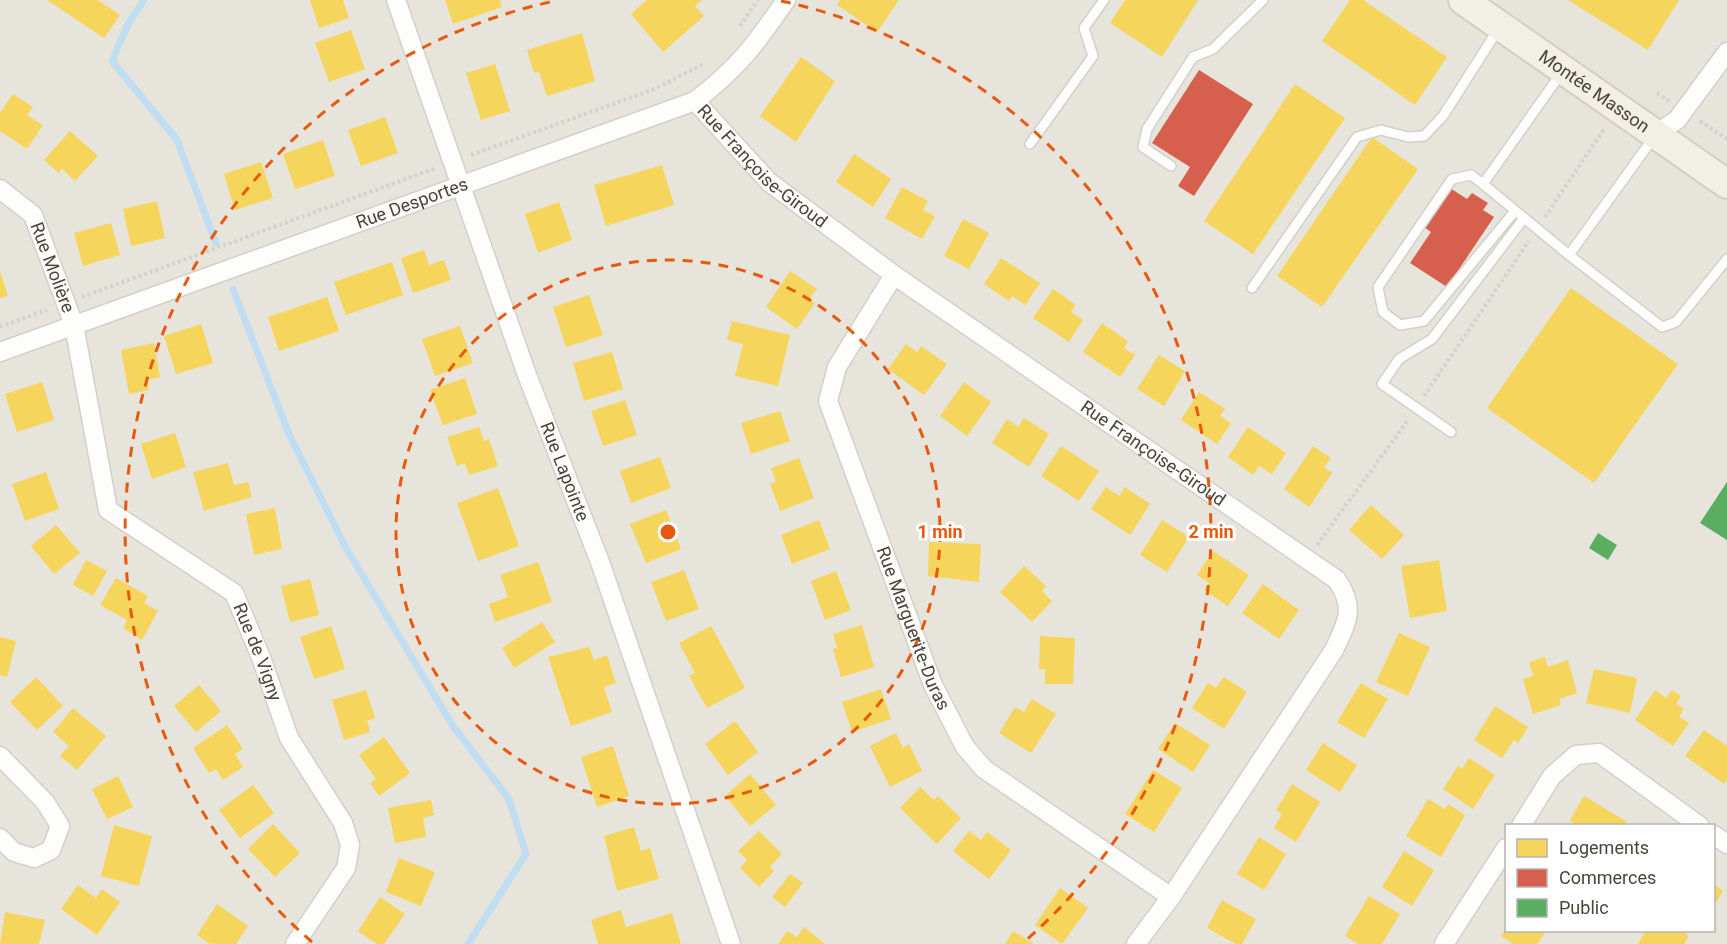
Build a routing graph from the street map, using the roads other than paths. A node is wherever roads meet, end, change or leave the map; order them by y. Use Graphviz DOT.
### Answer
graph roads {
  1 [pos="396,0"];
  2 [pos="786,0"];
  3 [pos="1104,0"];
  4 [pos="1263,0"];
  5 [pos="1463,0"];
  6 [pos="1500,26"];
  7 [pos="1727,52"];
  8 [pos="1563,70"];
  9 [pos="695,101"];
  10 [pos="1657,133"];
  11 [pos="1030,144"];
  12 [pos="1171,166"];
  13 [pos="458,184"];
  14 [pos="1483,184"];
  15 [pos="1727,184"];
  16 [pos="0,189"];
  17 [pos="1515,210"];
  18 [pos="1524,218"];
  19 [pos="1569,255"];
  20 [pos="1727,259"];
  21 [pos="894,275"];
  22 [pos="1252,288"];
  23 [pos="74,325"];
  24 [pos="0,352"];
  25 [pos="1451,432"];
  26 [pos="0,756"];
  27 [pos="1522,824"];
  28 [pos="1699,824"];
  29 [pos="0,838"];
  30 [pos="1505,850"];
  31 [pos="1171,897"];
  32 [pos="295,944"];
  33 [pos="731,944"];
  34 [pos="1136,944"];
  35 [pos="1444,944"];
  1 -- 13 [label="street, Rue Lapointe"];
  2 -- 9 [label="street, Rue Desportes"];
  3 -- 11 [label="lane"];
  4 -- 12 [label="lane"];
  5 -- 6 [label="main road, Montée Masson"];
  6 -- 8 [label="main road, Montée Masson"];
  6 -- 22 [label="lane"];
  7 -- 10 [label="street"];
  8 -- 10 [label="main road, Montée Masson"];
  8 -- 14 [label="lane"];
  9 -- 13 [label="street, Rue Desportes"];
  9 -- 21 [label="street, Rue Françoise-Giroud"];
  10 -- 15 [label="main road, Montée Masson"];
  10 -- 19 [label="lane"];
  13 -- 23 [label="street, Rue Desportes"];
  13 -- 33 [label="street, Rue Lapointe"];
  14 -- 17 [label="lane"];
  14 -- 17 [label="lane"];
  16 -- 23 [label="street, Rue Molière"];
  17 -- 18 [label="lane"];
  18 -- 19 [label="lane"];
  18 -- 25 [label="lane"];
  19 -- 20 [label="lane"];
  21 -- 31 [label="street, Rue Marguerite-Duras"];
  21 -- 31 [label="street, Rue Françoise-Giroud"];
  23 -- 24 [label="street, Rue Desportes"];
  23 -- 32 [label="street, Rue de Vigny"];
  26 -- 29 [label="street"];
  27 -- 28 [label="street"];
  30 -- 35 [label="street"];
  31 -- 34 [label="street, Rue Françoise-Giroud"];
}
